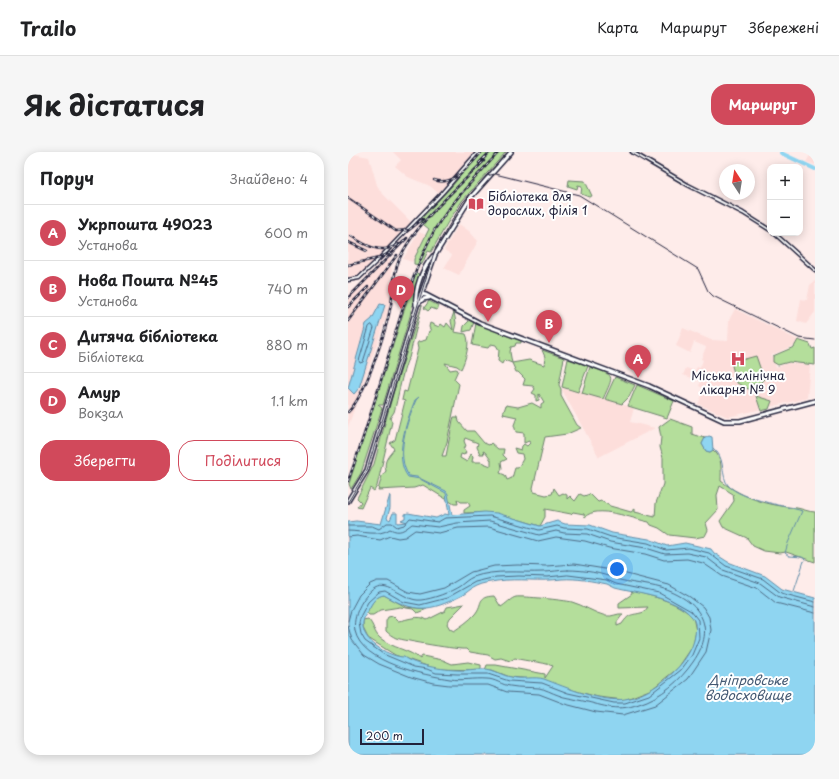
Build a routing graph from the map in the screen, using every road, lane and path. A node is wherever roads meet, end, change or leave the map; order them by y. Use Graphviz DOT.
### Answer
graph roads {
  1 [pos="478,152"];
  2 [pos="511,152"];
  3 [pos="632,152"];
  4 [pos="767,228"];
  5 [pos="777,236"];
  6 [pos="435,255"];
  7 [pos="815,270"];
  8 [pos="348,280"];
  9 [pos="419,287"];
  10 [pos="425,287"];
  11 [pos="421,294"];
  12 [pos="428,297"];
  13 [pos="416,300"];
  14 [pos="416,306"];
  15 [pos="815,400"];
  16 [pos="348,501"];
  1 -- 8 [label="street"];
  2 -- 6 [label="main road"];
  3 -- 4 [label="street"];
  5 -- 7 [label="street"];
  6 -- 9 [label="main road"];
  6 -- 10 [label="main road"];
  9 -- 11 [label="main road"];
  9 -- 13 [label="main road"];
  10 -- 11 [label="main road"];
  10 -- 12 [label="main road"];
  11 -- 12 [label="main road"];
  11 -- 13 [label="main road"];
  11 -- 14 [label="main road"];
  12 -- 14 [label="main road"];
  12 -- 15 [label="main road"];
  13 -- 14 [label="main road"];
  14 -- 16 [label="main road"];
}
